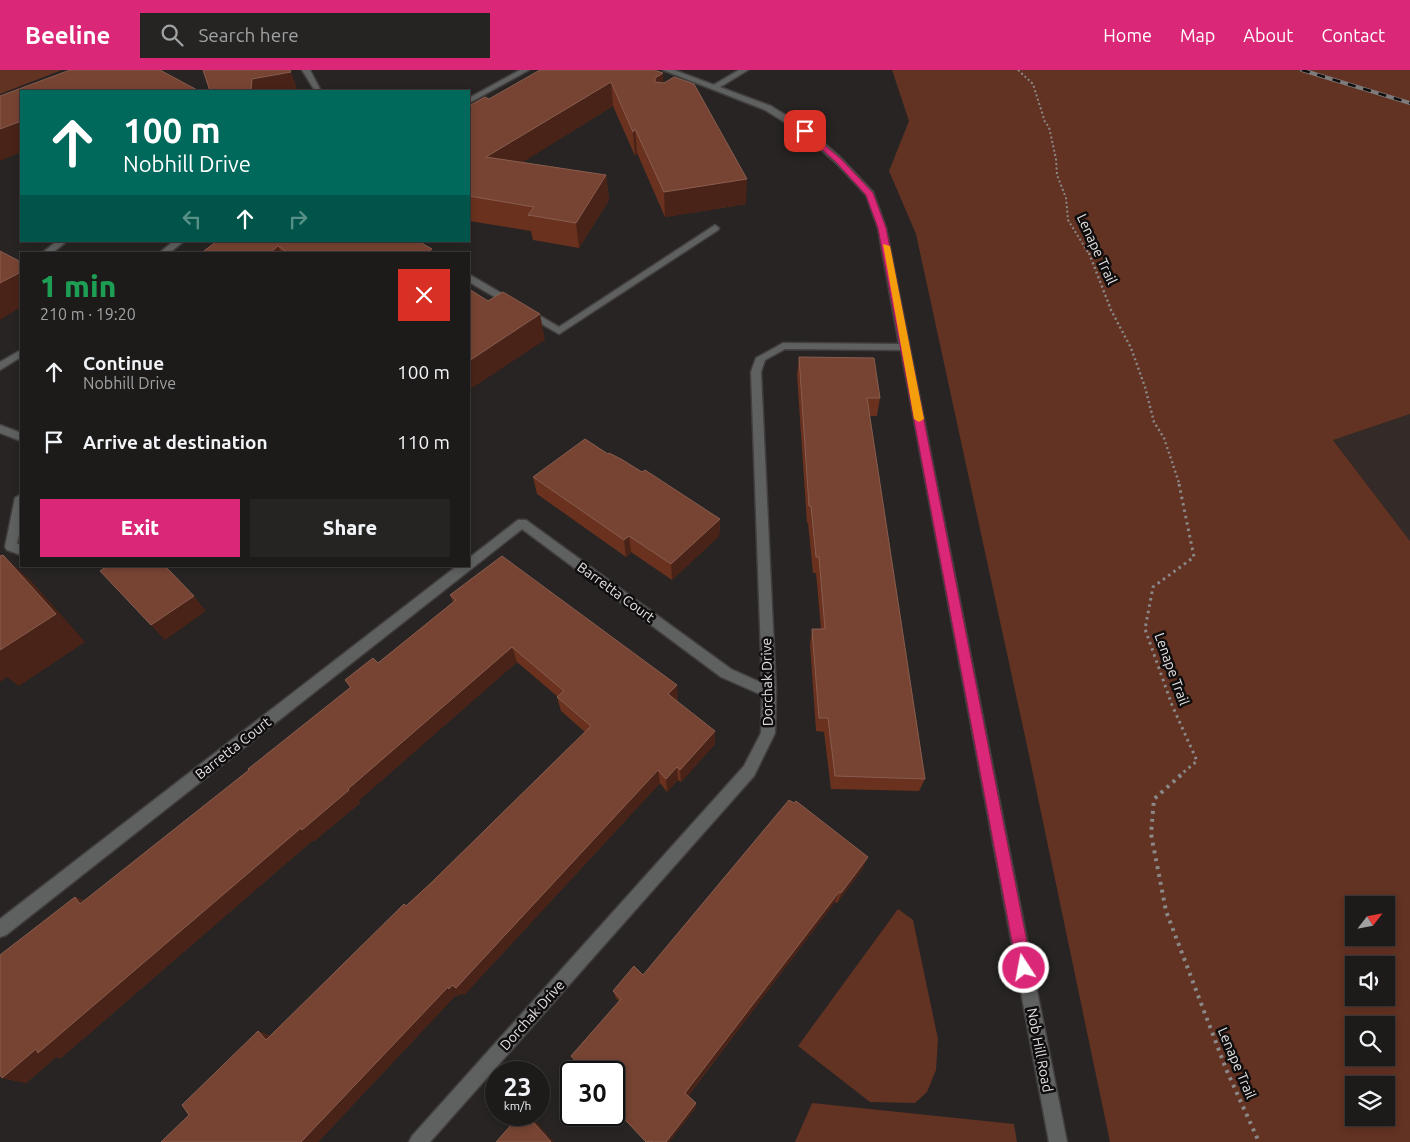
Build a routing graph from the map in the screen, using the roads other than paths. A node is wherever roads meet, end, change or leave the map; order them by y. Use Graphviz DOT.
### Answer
graph roads {
  1 [pos="306,70"];
  2 [pos="525,70"];
  3 [pos="667,70"];
  4 [pos="744,70"];
  5 [pos="517,74"];
  6 [pos="524,79"];
  7 [pos="714,87"];
  8 [pos="317,90"];
  9 [pos="473,101"];
  10 [pos="715,228"];
  11 [pos="62,242"];
  12 [pos="179,242"];
  13 [pos="48,252"];
  14 [pos="165,252"];
  15 [pos="470,279"];
  16 [pos="904,347"];
  17 [pos="20,354"];
  18 [pos="0,368"];
  19 [pos="0,429"];
  20 [pos="20,437"];
  21 [pos="20,503"];
  22 [pos="20,550"];
  23 [pos="470,563"];
  24 [pos="465,567"];
  25 [pos="769,692"];
  26 [pos="0,929"];
  27 [pos="418,1142"];
  28 [pos="1058,1142"];
  1 -- 8 [label="street"];
  2 -- 5 [label="street"];
  3 -- 7 [label="street, Nob Hill Road"];
  4 -- 7 [label="street"];
  5 -- 6 [label="street"];
  5 -- 9 [label="street"];
  7 -- 16 [label="street, Nob Hill Road"];
  10 -- 15 [label="street"];
  11 -- 13 [label="street"];
  12 -- 14 [label="street"];
  16 -- 25 [label="street, Dorchak Drive"];
  16 -- 28 [label="street, Nob Hill Road"];
  17 -- 18 [label="street"];
  19 -- 20 [label="street"];
  21 -- 22 [label="street"];
  23 -- 25 [label="street, Barretta Court"];
  24 -- 26 [label="street, Barretta Court"];
  25 -- 27 [label="street, Dorchak Drive"];
}
